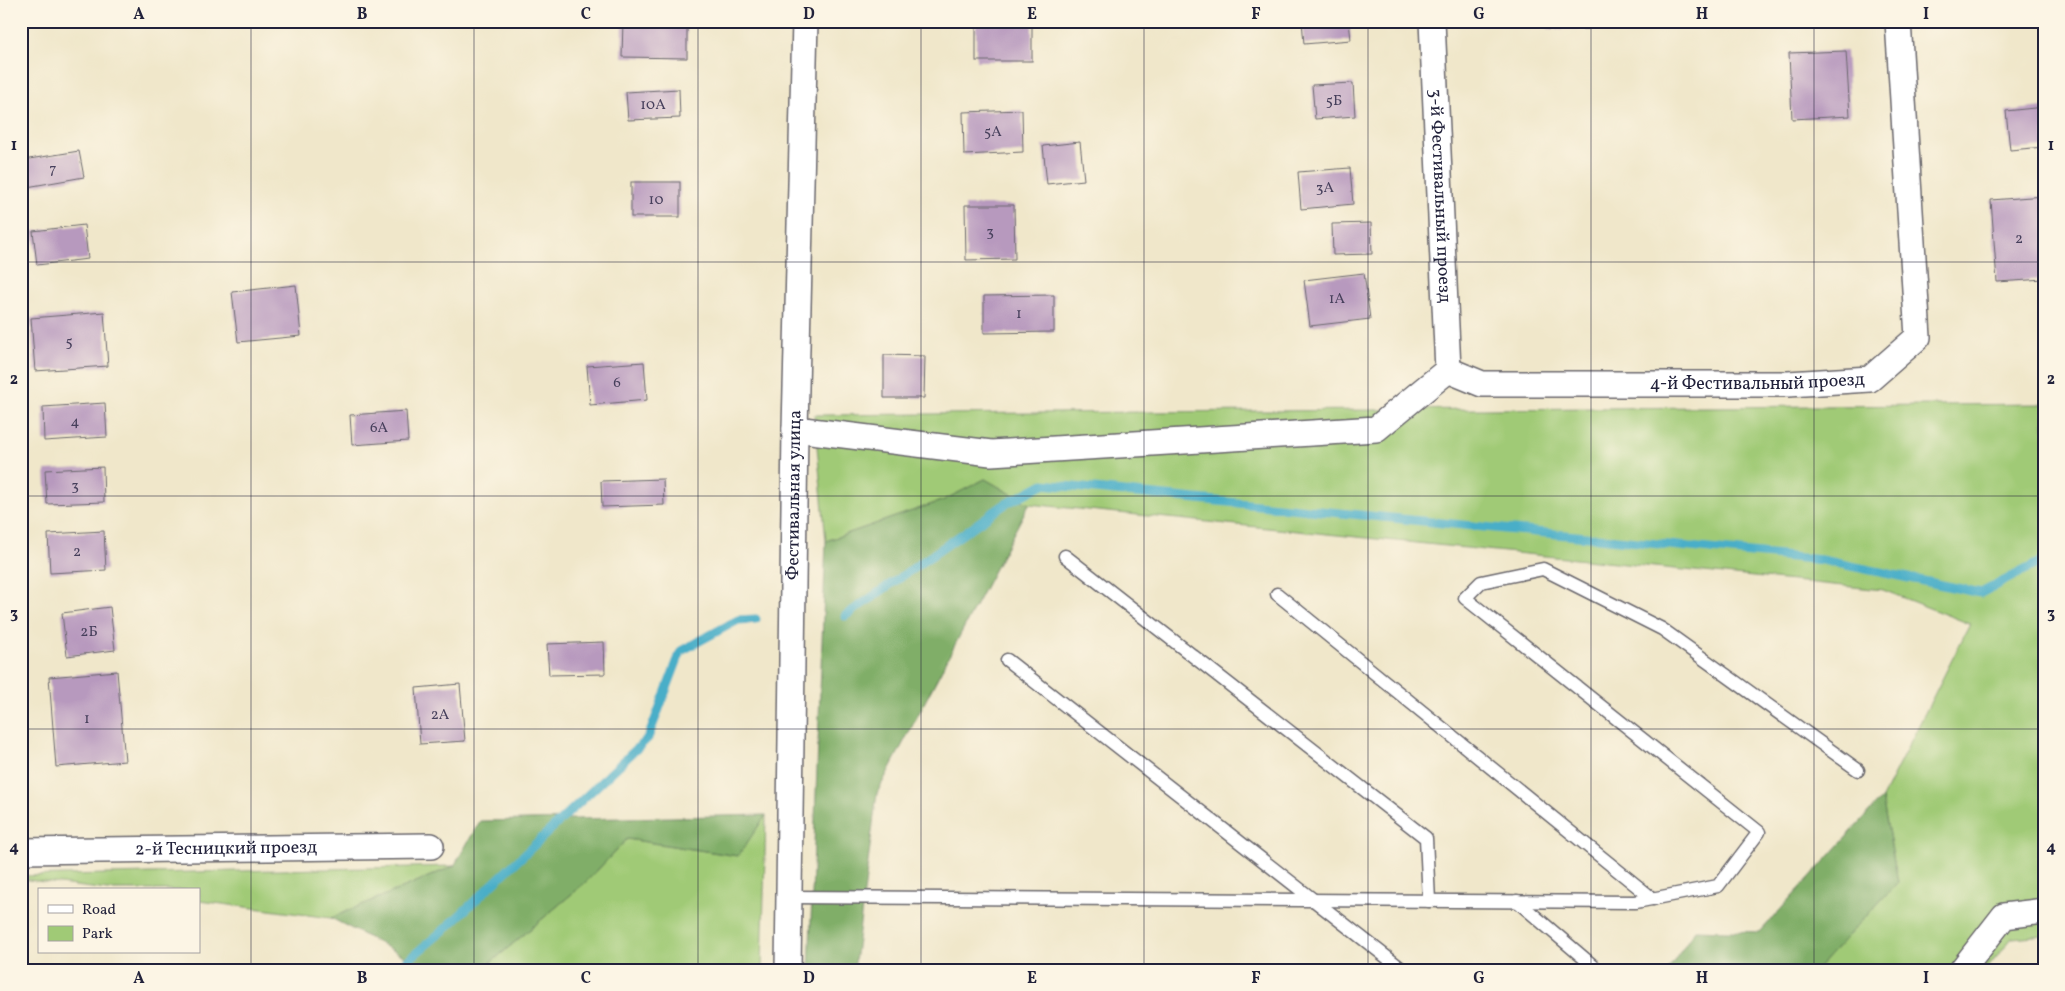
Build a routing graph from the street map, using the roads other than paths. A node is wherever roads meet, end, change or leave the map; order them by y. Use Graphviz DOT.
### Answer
graph roads {
  1 [pos="805,21"];
  2 [pos="1432,21"];
  3 [pos="1898,21"];
  4 [pos="1448,370"];
  5 [pos="795,429"];
  6 [pos="1065,556"];
  7 [pos="1277,594"];
  8 [pos="1007,660"];
  9 [pos="1858,770"];
  10 [pos="431,846"];
  11 [pos="21,851"];
  12 [pos="789,897"];
  13 [pos="1653,899"];
  14 [pos="1314,900"];
  15 [pos="1429,901"];
  16 [pos="1517,901"];
  17 [pos="2044,911"];
  18 [pos="788,970"];
  19 [pos="1403,970"];
  20 [pos="1598,970"];
  21 [pos="1962,970"];
  1 -- 5 [label="street, Фестивальная улица"];
  2 -- 4 [label="street, 3-й Фестивальный проезд"];
  3 -- 4 [label="street, 4-й Фестивальный проезд"];
  4 -- 5 [label="street"];
  5 -- 12 [label="street, Фестивальная улица"];
  6 -- 15 [label="lane"];
  7 -- 13 [label="lane"];
  8 -- 14 [label="lane"];
  9 -- 13 [label="lane"];
  10 -- 11 [label="street, 2-й Тесницкий проезд"];
  12 -- 14 [label="lane"];
  12 -- 18 [label="street, Фестивальная улица"];
  13 -- 16 [label="lane"];
  14 -- 15 [label="lane"];
  14 -- 19 [label="lane"];
  15 -- 16 [label="lane"];
  16 -- 20 [label="lane"];
  17 -- 21 [label="street"];
}
